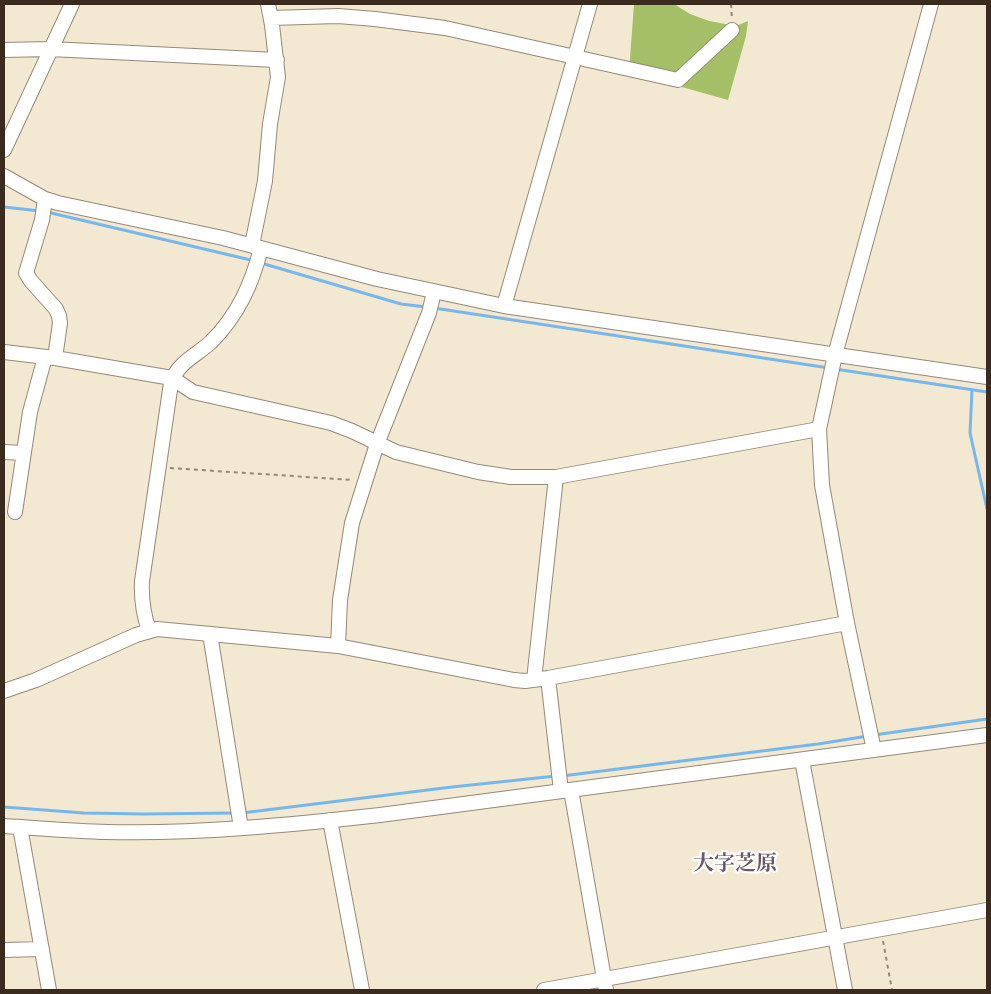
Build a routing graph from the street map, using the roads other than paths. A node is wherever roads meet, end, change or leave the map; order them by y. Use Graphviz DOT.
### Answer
graph roads {
  1 [pos="72,4"];
  2 [pos="268,4"];
  3 [pos="590,4"];
  4 [pos="931,4"];
  5 [pos="271,18"];
  6 [pos="732,30"];
  7 [pos="50,49"];
  8 [pos="4,50"];
  9 [pos="575,57"];
  10 [pos="277,60"];
  11 [pos="4,150"];
  12 [pos="4,176"];
  13 [pos="45,202"];
  14 [pos="258,250"];
  15 [pos="433,295"];
  16 [pos="504,306"];
  17 [pos="4,352"];
  18 [pos="50,357"];
  19 [pos="835,357"];
  20 [pos="987,377"];
  21 [pos="172,378"];
  22 [pos="819,429"];
  23 [pos="377,444"];
  24 [pos="4,452"];
  25 [pos="24,453"];
  26 [pos="556,477"];
  27 [pos="16,512"];
  28 [pos="847,623"];
  29 [pos="149,631"];
  30 [pos="210,634"];
  31 [pos="338,646"];
  32 [pos="541,679"];
  33 [pos="4,691"];
  34 [pos="987,735"];
  35 [pos="874,750"];
  36 [pos="802,760"];
  37 [pos="563,781"];
  38 [pos="240,816"];
  39 [pos="330,820"];
  40 [pos="4,826"];
  41 [pos="20,827"];
  42 [pos="987,910"];
  43 [pos="836,937"];
  44 [pos="42,949"];
  45 [pos="4,950"];
  46 [pos="605,985"];
  47 [pos="49,990"];
  48 [pos="362,990"];
  49 [pos="544,990"];
  50 [pos="845,990"];
  1 -- 7 [label="street"];
  2 -- 5 [label="street"];
  3 -- 9 [label="street"];
  4 -- 19 [label="street"];
  5 -- 9 [label="street"];
  5 -- 10 [label="street"];
  6 -- 9 [label="street"];
  7 -- 8 [label="street"];
  7 -- 10 [label="street"];
  7 -- 11 [label="street"];
  9 -- 16 [label="street"];
  10 -- 14 [label="street"];
  12 -- 13 [label="street"];
  13 -- 14 [label="street"];
  13 -- 18 [label="street"];
  14 -- 15 [label="street"];
  14 -- 21 [label="street"];
  15 -- 16 [label="street"];
  15 -- 23 [label="street"];
  16 -- 19 [label="street"];
  17 -- 18 [label="street"];
  18 -- 21 [label="street"];
  18 -- 25 [label="street"];
  19 -- 20 [label="street"];
  19 -- 22 [label="street"];
  21 -- 23 [label="street"];
  21 -- 29 [label="street"];
  22 -- 26 [label="street"];
  22 -- 28 [label="street"];
  23 -- 26 [label="street"];
  23 -- 31 [label="street"];
  24 -- 25 [label="street"];
  25 -- 27 [label="street"];
  26 -- 32 [label="street"];
  28 -- 32 [label="street"];
  28 -- 35 [label="street"];
  29 -- 30 [label="street"];
  29 -- 33 [label="street"];
  30 -- 31 [label="street"];
  30 -- 38 [label="street"];
  31 -- 32 [label="street"];
  32 -- 37 [label="street"];
  34 -- 35 [label="street"];
  35 -- 36 [label="street"];
  36 -- 37 [label="street"];
  36 -- 43 [label="street"];
  37 -- 39 [label="street"];
  37 -- 46 [label="street"];
  38 -- 39 [label="street"];
  38 -- 41 [label="street"];
  39 -- 48 [label="street"];
  40 -- 41 [label="street"];
  41 -- 44 [label="street"];
  42 -- 43 [label="street"];
  43 -- 46 [label="street"];
  43 -- 50 [label="street"];
  44 -- 45 [label="street"];
  44 -- 47 [label="street"];
  46 -- 49 [label="street"];
}
